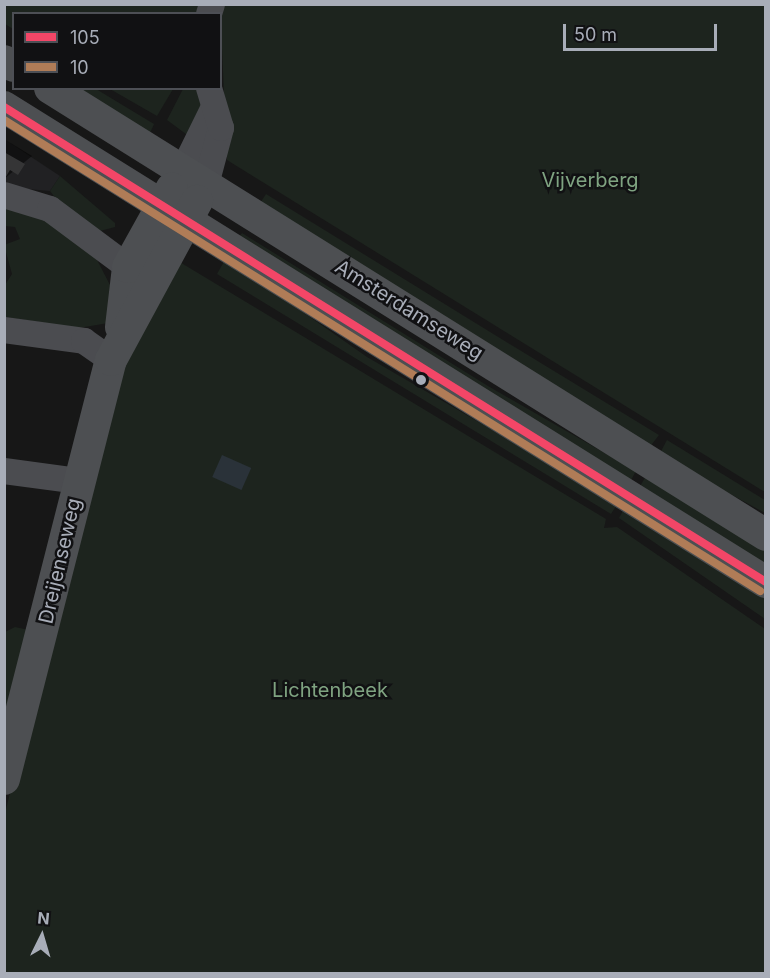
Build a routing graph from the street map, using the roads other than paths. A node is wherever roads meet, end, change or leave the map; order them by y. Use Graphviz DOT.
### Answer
graph roads {
  1 [pos="53,90"];
  2 [pos="212,94"];
  3 [pos="4,107"];
  4 [pos="196,175"];
  5 [pos="4,195"];
  6 [pos="175,212"];
  7 [pos="140,276"];
  8 [pos="4,330"];
  9 [pos="115,351"];
  10 [pos="4,471"];
  11 [pos="79,481"];
  12 [pos="765,535"];
  13 [pos="765,582"];
  14 [pos="4,779"];
  1 -- 4 [label="main road, Amsterdamseweg"];
  2 -- 4 [label="street"];
  3 -- 6 [label="main road"];
  4 -- 6 [label="main road, Dreijenseweg"];
  4 -- 12 [label="main road, Amsterdamseweg"];
  5 -- 7 [label="street"];
  6 -- 7 [label="main road, Dreijenseweg"];
  6 -- 13 [label="main road"];
  7 -- 9 [label="main road, Dreijenseweg"];
  8 -- 9 [label="street"];
  9 -- 11 [label="main road, Dreijenseweg"];
  10 -- 11 [label="street"];
  11 -- 14 [label="main road, Dreijenseweg"];
}
